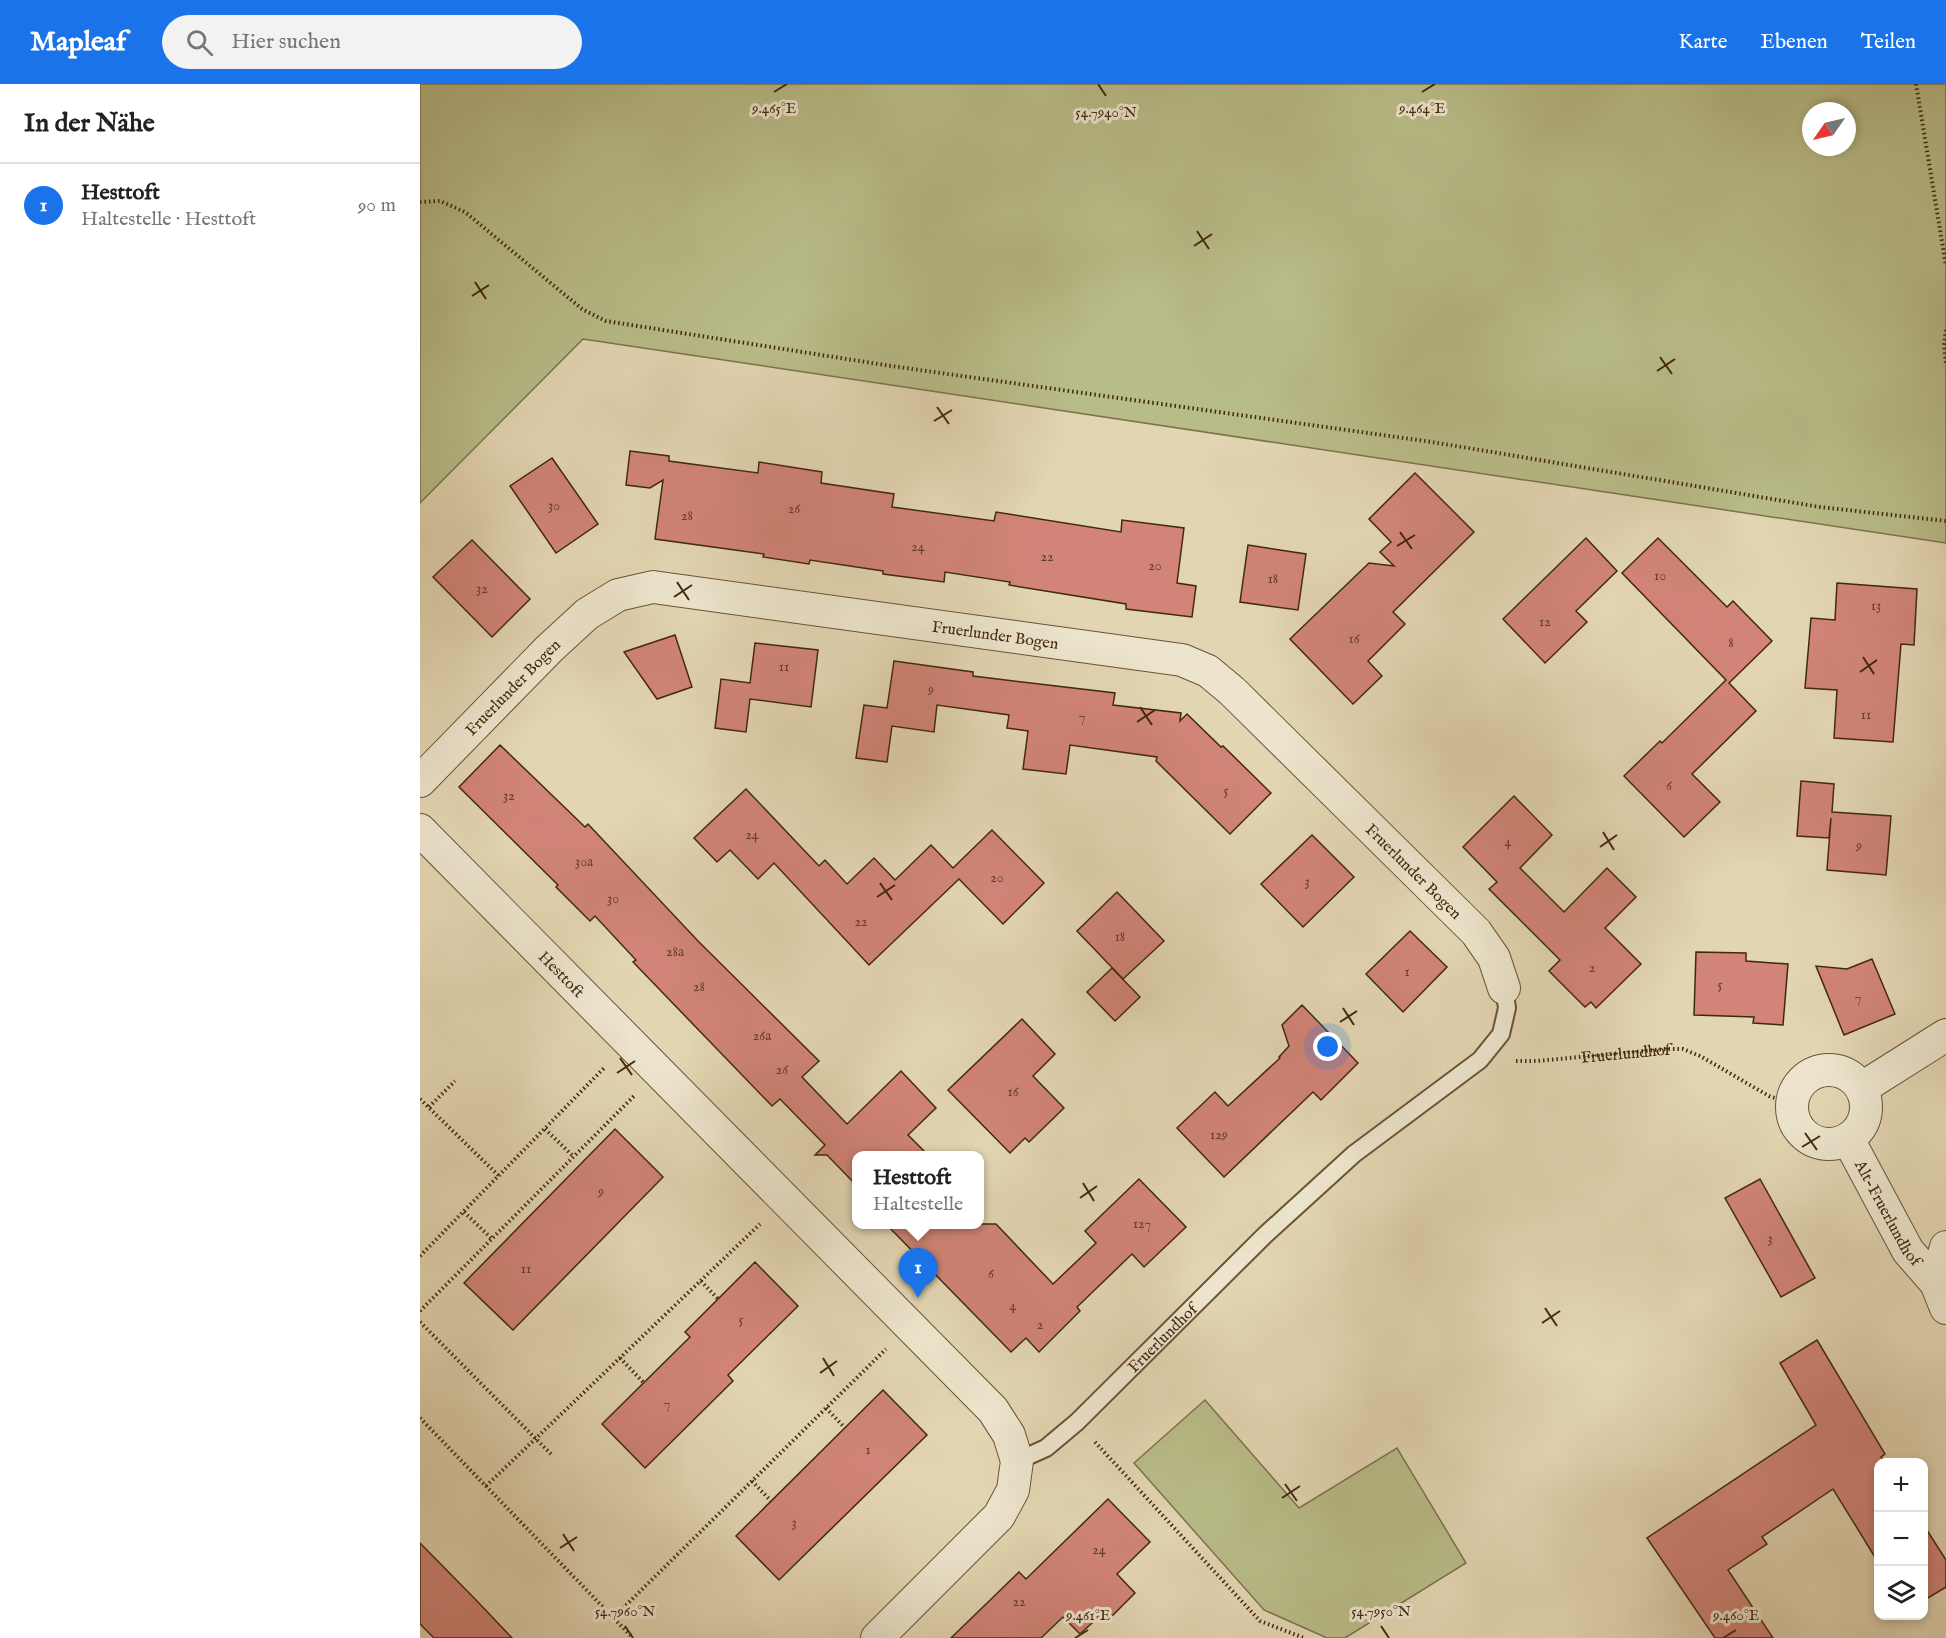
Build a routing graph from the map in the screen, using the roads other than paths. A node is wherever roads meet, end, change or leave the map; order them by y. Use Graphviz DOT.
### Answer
graph roads {
  1 [pos="420,781"];
  2 [pos="420,830"];
  3 [pos="1504,988"];
  4 [pos="1946,1035"];
  5 [pos="1862,1088"];
  6 [pos="1848,1139"];
  7 [pos="1946,1247"];
  8 [pos="1943,1289"];
  9 [pos="1017,1461"];
  10 [pos="877,1638"];
  1 -- 3 [label="street, Fruerlunder Bogen"];
  2 -- 9 [label="street, Hesttoft"];
  3 -- 9 [label="lane, Fruerlundhof"];
  4 -- 5 [label="street"];
  5 -- 6 [label="street"];
  5 -- 6 [label="street"];
  6 -- 8 [label="street, Alt-Fruerlundhof"];
  7 -- 8 [label="street, Alt-Fruerlundhof"];
  9 -- 10 [label="street"];
}
